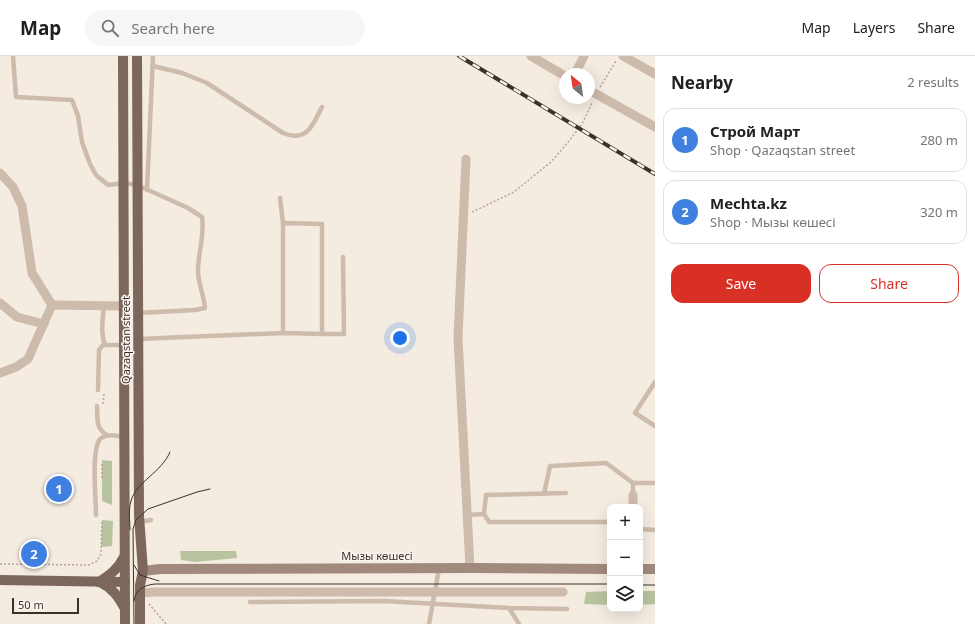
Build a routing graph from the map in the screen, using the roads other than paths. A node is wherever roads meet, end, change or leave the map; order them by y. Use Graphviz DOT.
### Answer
graph roads {
  1 [pos="14,56"];
  2 [pos="123,56"];
  3 [pos="137,56"];
  4 [pos="153,56"];
  5 [pos="531,56"];
  6 [pos="584,56"];
  7 [pos="623,56"];
  8 [pos="153,66"];
  9 [pos="578,68"];
  10 [pos="559,72"];
  11 [pos="655,74"];
  12 [pos="595,93"];
  13 [pos="322,106"];
  14 [pos="655,127"];
  15 [pos="466,159"];
  16 [pos="0,173"];
  17 [pos="124,183"];
  18 [pos="137,185"];
  19 [pos="147,190"];
  20 [pos="280,198"];
  21 [pos="283,223"];
  22 [pos="343,257"];
  23 [pos="0,303"];
  24 [pos="52,305"];
  25 [pos="104,305"];
  26 [pos="124,306"];
  27 [pos="138,313"];
  28 [pos="44,324"];
  29 [pos="283,333"];
  30 [pos="322,334"];
  31 [pos="138,339"];
  32 [pos="105,345"];
  33 [pos="124,345"];
  34 [pos="0,373"];
  35 [pos="655,382"];
  36 [pos="101,389"];
  37 [pos="98,406"];
  38 [pos="655,426"];
  39 [pos="107,435"];
  40 [pos="124,437"];
  41 [pos="139,437"];
  42 [pos="633,483"];
  43 [pos="655,483"];
  44 [pos="566,493"];
  45 [pos="544,494"];
  46 [pos="633,495"];
  47 [pos="633,504"];
  48 [pos="484,514"];
  49 [pos="96,515"];
  50 [pos="467,515"];
  51 [pos="151,520"];
  52 [pos="140,522"];
  53 [pos="607,522"];
  54 [pos="643,529"];
  55 [pos="655,530"];
  56 [pos="125,556"];
  57 [pos="439,568"];
  58 [pos="470,568"];
  59 [pos="607,569"];
  60 [pos="643,569"];
  61 [pos="655,570"];
  62 [pos="144,571"];
  63 [pos="0,580"];
  64 [pos="99,582"];
  65 [pos="125,582"];
  66 [pos="436,591"];
  67 [pos="563,592"];
  68 [pos="140,594"];
  69 [pos="250,602"];
  70 [pos="433,604"];
  71 [pos="509,608"];
  72 [pos="125,609"];
  73 [pos="568,609"];
  74 [pos="125,624"];
  75 [pos="140,624"];
  76 [pos="429,624"];
  77 [pos="519,624"];
  1 -- 17 [label="lane"];
  2 -- 17 [label="main road, Qazaqstan street"];
  3 -- 18 [label="main road, Qazaqstan street"];
  4 -- 8 [label="lane"];
  5 -- 10 [label="street"];
  6 -- 9 [label="street"];
  7 -- 11 [label="street"];
  8 -- 13 [label="lane"];
  8 -- 19 [label="lane"];
  12 -- 14 [label="street"];
  15 -- 50 [label="street"];
  16 -- 24 [label="street"];
  17 -- 18 [label="lane"];
  17 -- 26 [label="main road, Qazaqstan street"];
  18 -- 19 [label="lane"];
  18 -- 27 [label="main road, Qazaqstan street"];
  19 -- 27 [label="lane"];
  20 -- 21 [label="lane"];
  21 -- 29 [label="lane"];
  21 -- 30 [label="lane"];
  22 -- 30 [label="lane"];
  23 -- 28 [label="street"];
  24 -- 25 [label="street"];
  24 -- 28 [label="street"];
  25 -- 26 [label="street"];
  25 -- 32 [label="lane"];
  26 -- 27 [label="main road"];
  26 -- 33 [label="main road, Qazaqstan street"];
  27 -- 31 [label="main road, Qazaqstan street"];
  28 -- 34 [label="street"];
  29 -- 30 [label="lane"];
  29 -- 31 [label="lane"];
  31 -- 41 [label="main road, Qazaqstan street"];
  32 -- 33 [label="lane"];
  32 -- 36 [label="lane"];
  33 -- 40 [label="main road, Qazaqstan street"];
  35 -- 38 [label="lane"];
  37 -- 39 [label="lane"];
  39 -- 40 [label="lane"];
  39 -- 49 [label="lane"];
  40 -- 41 [label="main road"];
  40 -- 56 [label="main road, Qazaqstan street"];
  41 -- 52 [label="main road, Qazaqstan street"];
  42 -- 43 [label="lane"];
  42 -- 45 [label="lane"];
  42 -- 46 [label="lane"];
  44 -- 45 [label="lane"];
  45 -- 48 [label="lane"];
  46 -- 47 [label="street"];
  48 -- 50 [label="lane"];
  48 -- 53 [label="lane"];
  50 -- 58 [label="street"];
  51 -- 52 [label="lane"];
  52 -- 62 [label="main road, Qazaqstan street"];
  54 -- 55 [label="lane"];
  56 -- 64 [label="main road"];
  56 -- 65 [label="main road, Qazaqstan street"];
  57 -- 58 [label="main road, Мызы көшесі"];
  57 -- 62 [label="main road, Мызы көшесі"];
  57 -- 66 [label="lane"];
  58 -- 59 [label="main road, Мызы көшесі"];
  60 -- 61 [label="main road"];
  62 -- 65 [label="main road"];
  62 -- 68 [label="main road, Qazaqstan street"];
  63 -- 64 [label="main road"];
  64 -- 65 [label="main road"];
  64 -- 72 [label="main road"];
  65 -- 72 [label="main road, Qazaqstan street"];
  66 -- 67 [label="street"];
  66 -- 68 [label="street"];
  66 -- 70 [label="lane"];
  68 -- 75 [label="main road, Qazaqstan street"];
  69 -- 70 [label="lane"];
  70 -- 71 [label="lane"];
  70 -- 76 [label="lane"];
  71 -- 73 [label="lane"];
  71 -- 77 [label="lane"];
  72 -- 74 [label="main road, Qazaqstan street"];
}
